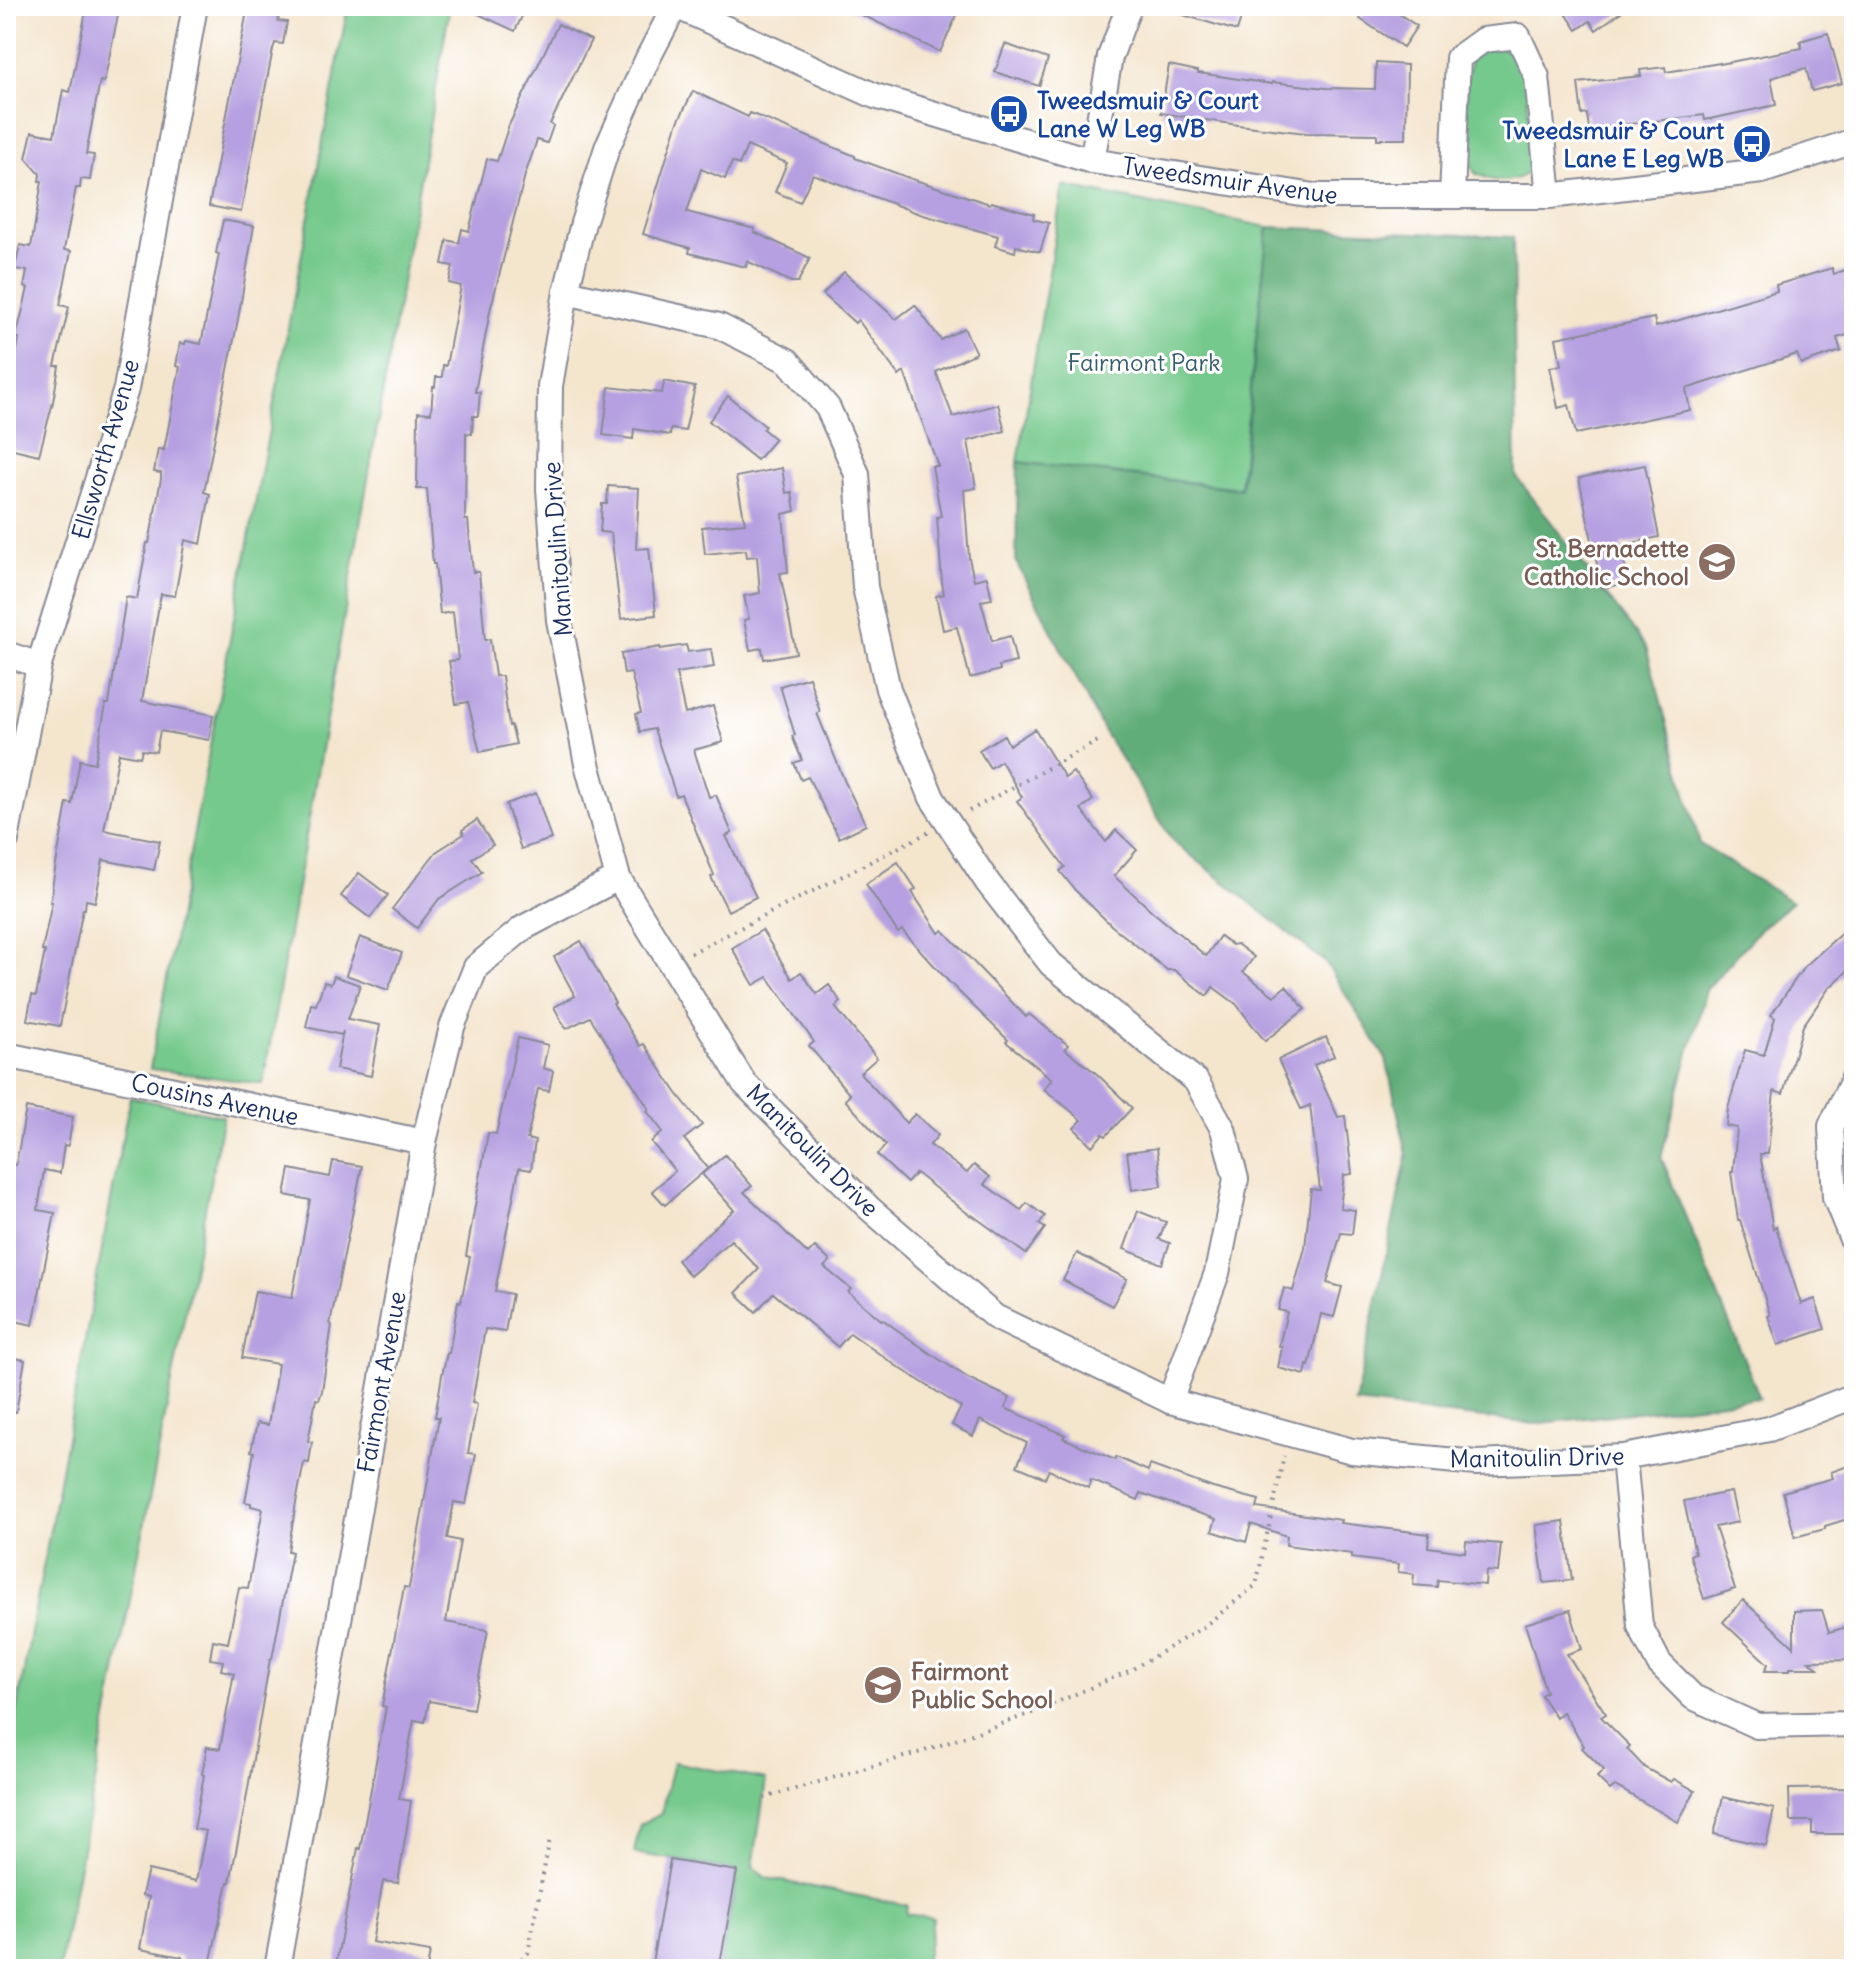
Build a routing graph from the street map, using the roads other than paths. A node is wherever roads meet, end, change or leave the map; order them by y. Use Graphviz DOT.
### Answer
graph roads {
  1 [pos="195,6"];
  2 [pos="676,6"];
  3 [pos="1129,6"];
  4 [pos="1854,141"];
  5 [pos="1092,161"];
  6 [pos="1452,196"];
  7 [pos="1549,196"];
  8 [pos="566,292"];
  9 [pos="6,654"];
  10 [pos="39,665"];
  11 [pos="6,840"];
  12 [pos="618,878"];
  13 [pos="6,1055"];
  14 [pos="1854,1078"];
  15 [pos="424,1142"];
  16 [pos="1854,1244"];
  17 [pos="1854,1396"];
  18 [pos="1170,1401"];
  19 [pos="1624,1457"];
  20 [pos="1854,1724"];
  21 [pos="277,1969"];
  1 -- 10 [label="street, Ellsworth Avenue"];
  2 -- 5 [label="street, Tweedsmuir Avenue"];
  2 -- 8 [label="street, Manitoulin Drive"];
  3 -- 5 [label="street"];
  4 -- 7 [label="street, Tweedsmuir Avenue"];
  5 -- 6 [label="street, Tweedsmuir Avenue"];
  6 -- 7 [label="street, Tweedsmuir Avenue"];
  6 -- 7 [label="street"];
  8 -- 12 [label="street, Manitoulin Drive"];
  8 -- 18 [label="street"];
  9 -- 10 [label="street"];
  10 -- 11 [label="street, Ellsworth Avenue"];
  12 -- 15 [label="street, Fairmont Avenue"];
  12 -- 18 [label="street, Manitoulin Drive"];
  13 -- 15 [label="street, Cousins Avenue"];
  14 -- 16 [label="street"];
  15 -- 21 [label="street, Fairmont Avenue"];
  17 -- 19 [label="street, Manitoulin Drive"];
  18 -- 19 [label="street, Manitoulin Drive"];
  19 -- 20 [label="street"];
}
